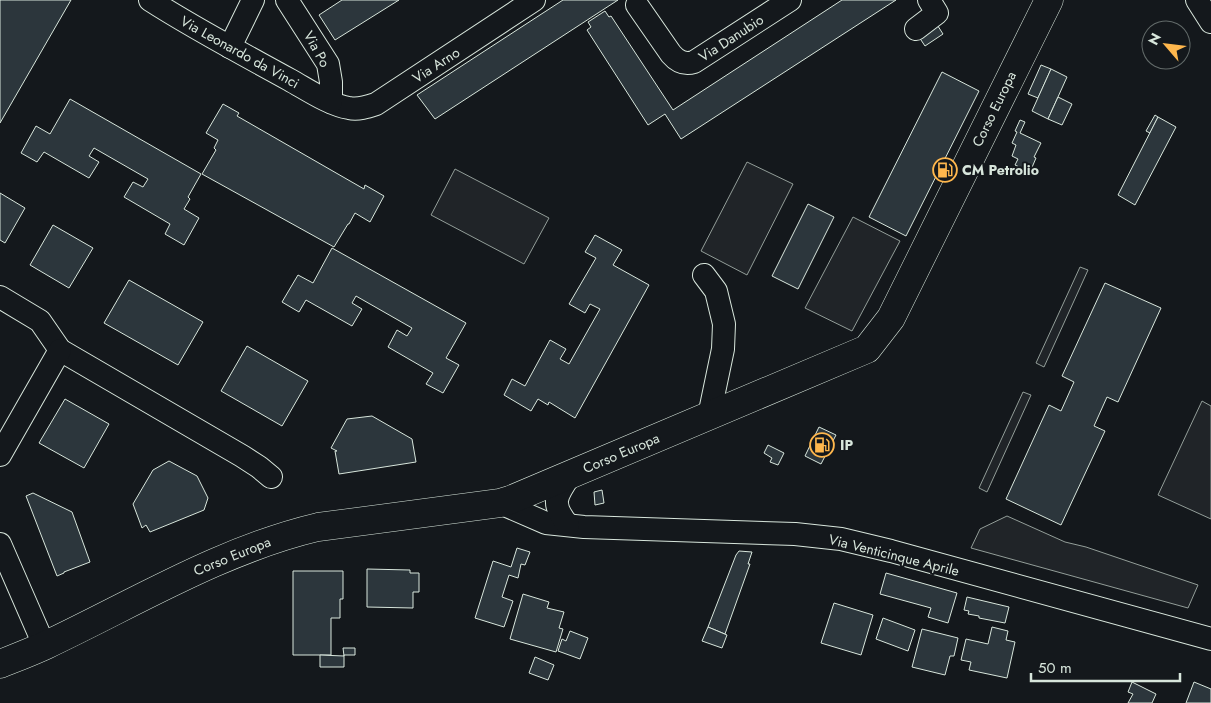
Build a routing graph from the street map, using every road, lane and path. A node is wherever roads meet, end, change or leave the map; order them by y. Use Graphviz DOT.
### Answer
graph roads {
  1 [pos="150,0"];
  2 [pos="253,0"];
  3 [pos="287,0"];
  4 [pos="534,0"];
  5 [pos="790,0"];
  6 [pos="929,0"];
  7 [pos="1048,0"];
  8 [pos="1197,0"];
  9 [pos="637,5"];
  10 [pos="1211,22"];
  11 [pos="916,29"];
  12 [pos="230,47"];
  13 [pos="331,102"];
  14 [pos="704,275"];
  15 [pos="0,297"];
  16 [pos="60,350"];
  17 [pos="709,416"];
  18 [pos="0,455"];
  19 [pos="571,474"];
  20 [pos="271,477"];
  21 [pos="529,506"];
  22 [pos="568,525"];
  23 [pos="0,544"];
  24 [pos="1211,638"];
  25 [pos="44,646"];
  26 [pos="0,664"];
  1 -- 12 [label="street, Via Leonardo da Vinci"];
  2 -- 12 [label="street"];
  3 -- 13 [label="street, Via Po"];
  4 -- 13 [label="street, Via Arno"];
  5 -- 9 [label="street, Via Danubio"];
  6 -- 11 [label="street"];
  7 -- 17 [label="main road, Corso Europa"];
  8 -- 10 [label="street"];
  12 -- 13 [label="street, Via Leonardo da Vinci"];
  14 -- 17 [label="street"];
  15 -- 16 [label="street"];
  16 -- 18 [label="street"];
  16 -- 20 [label="street"];
  17 -- 19 [label="main road, Corso Europa"];
  19 -- 21 [label="main road, Corso Europa"];
  19 -- 22 [label="street"];
  21 -- 22 [label="street, Via Venticinque Aprile"];
  21 -- 25 [label="main road, Corso Europa"];
  22 -- 24 [label="street, Via Venticinque Aprile"];
  23 -- 25 [label="street"];
  25 -- 26 [label="main road, Corso Europa"];
}
